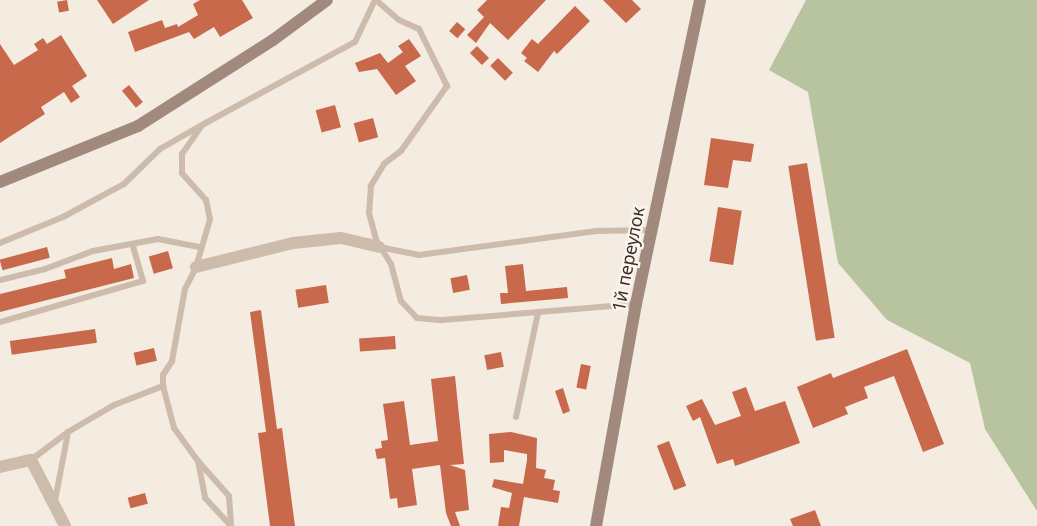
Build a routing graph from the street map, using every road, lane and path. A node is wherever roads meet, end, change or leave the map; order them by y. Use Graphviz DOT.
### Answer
graph roads {
  1 [pos="327,0"];
  2 [pos="376,0"];
  3 [pos="697,2"];
  4 [pos="202,125"];
  5 [pos="0,182"];
  6 [pos="651,230"];
  7 [pos="0,243"];
  8 [pos="133,245"];
  9 [pos="199,246"];
  10 [pos="378,247"];
  11 [pos="196,267"];
  12 [pos="0,280"];
  13 [pos="636,304"];
  14 [pos="538,313"];
  15 [pos="0,322"];
  16 [pos="163,386"];
  17 [pos="516,417"];
  18 [pos="68,432"];
  19 [pos="31,460"];
  20 [pos="198,461"];
  21 [pos="0,467"];
  22 [pos="54,505"];
  23 [pos="65,526"];
  24 [pos="231,526"];
  25 [pos="596,526"];
  1 -- 5 [label="street"];
  2 -- 4 [label="lane"];
  2 -- 10 [label="lane"];
  3 -- 6 [label="street, 1й переулок"];
  4 -- 7 [label="lane"];
  4 -- 9 [label="lane"];
  6 -- 10 [label="lane"];
  6 -- 13 [label="street, 1й переулок"];
  8 -- 9 [label="lane"];
  8 -- 12 [label="lane"];
  8 -- 15 [label="lane"];
  9 -- 11 [label="lane"];
  10 -- 11 [label="street"];
  10 -- 14 [label="lane"];
  11 -- 16 [label="lane"];
  13 -- 14 [label="lane"];
  13 -- 25 [label="street, 1й переулок"];
  14 -- 17 [label="lane"];
  16 -- 18 [label="lane"];
  16 -- 20 [label="lane"];
  18 -- 19 [label="lane"];
  18 -- 22 [label="lane"];
  19 -- 21 [label="street"];
  19 -- 22 [label="street"];
  20 -- 24 [label="lane"];
  20 -- 24 [label="lane"];
  22 -- 23 [label="street"];
}
